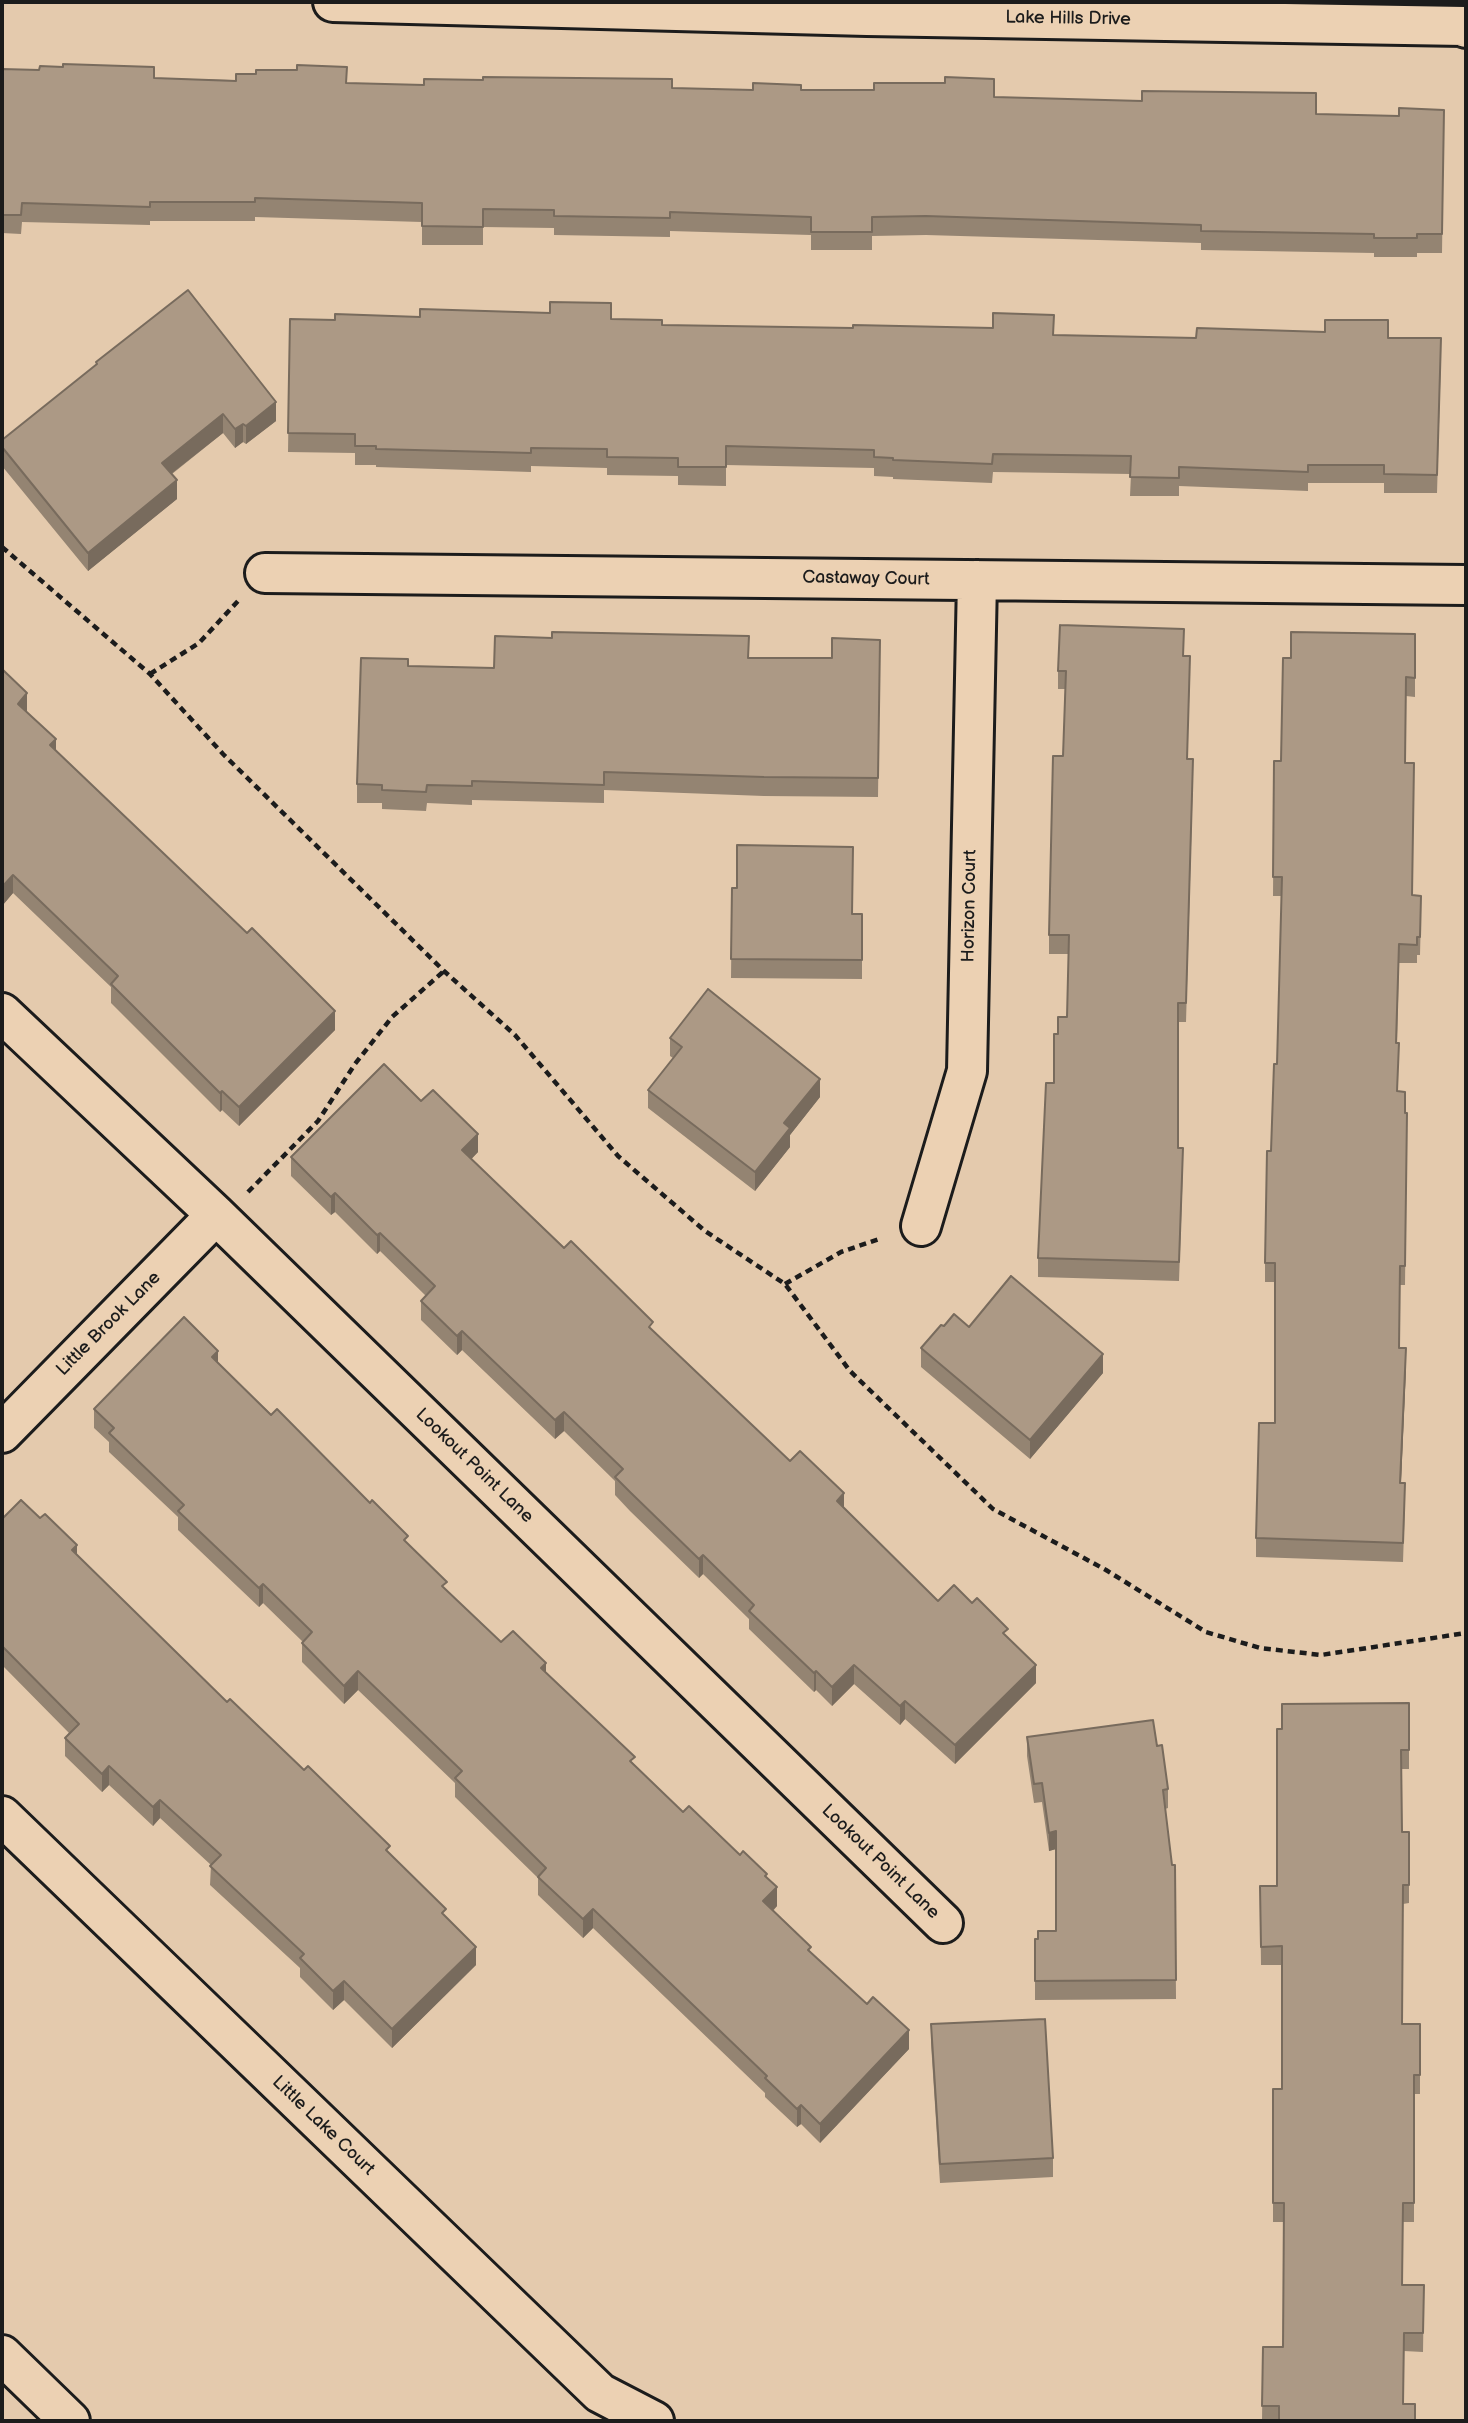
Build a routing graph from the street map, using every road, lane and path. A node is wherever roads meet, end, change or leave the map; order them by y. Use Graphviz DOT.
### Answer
graph roads {
  1 [pos="333,2"];
  2 [pos="867,9"];
  3 [pos="1466,27"];
  4 [pos="2,547"];
  5 [pos="265,573"];
  6 [pos="977,580"];
  7 [pos="1466,585"];
  8 [pos="150,674"];
  9 [pos="444,971"];
  10 [pos="2,1013"];
  11 [pos="216,1215"];
  12 [pos="921,1226"];
  13 [pos="785,1284"];
  14 [pos="2,1433"];
  15 [pos="1466,1633"];
  16 [pos="2,1816"];
  17 [pos="943,1923"];
  18 [pos="2,2355"];
  19 [pos="70,2421"];
  20 [pos="654,2421"];
  1 -- 2 [label="street, Lake Hills Drive"];
  2 -- 3 [label="street, Lake Hills Drive"];
  4 -- 8 [label="path"];
  5 -- 6 [label="street, Castaway Court"];
  5 -- 8 [label="path"];
  6 -- 7 [label="street, Castaway Court"];
  6 -- 12 [label="street, Horizon Court"];
  8 -- 9 [label="path"];
  9 -- 11 [label="path"];
  9 -- 13 [label="path"];
  10 -- 11 [label="street, Lookout Point Lane"];
  11 -- 14 [label="street, Little Brook Lane"];
  11 -- 17 [label="street, Lookout Point Lane"];
  12 -- 13 [label="path"];
  13 -- 15 [label="path"];
  16 -- 20 [label="street, Little Lake Court"];
  18 -- 19 [label="street"];
}
